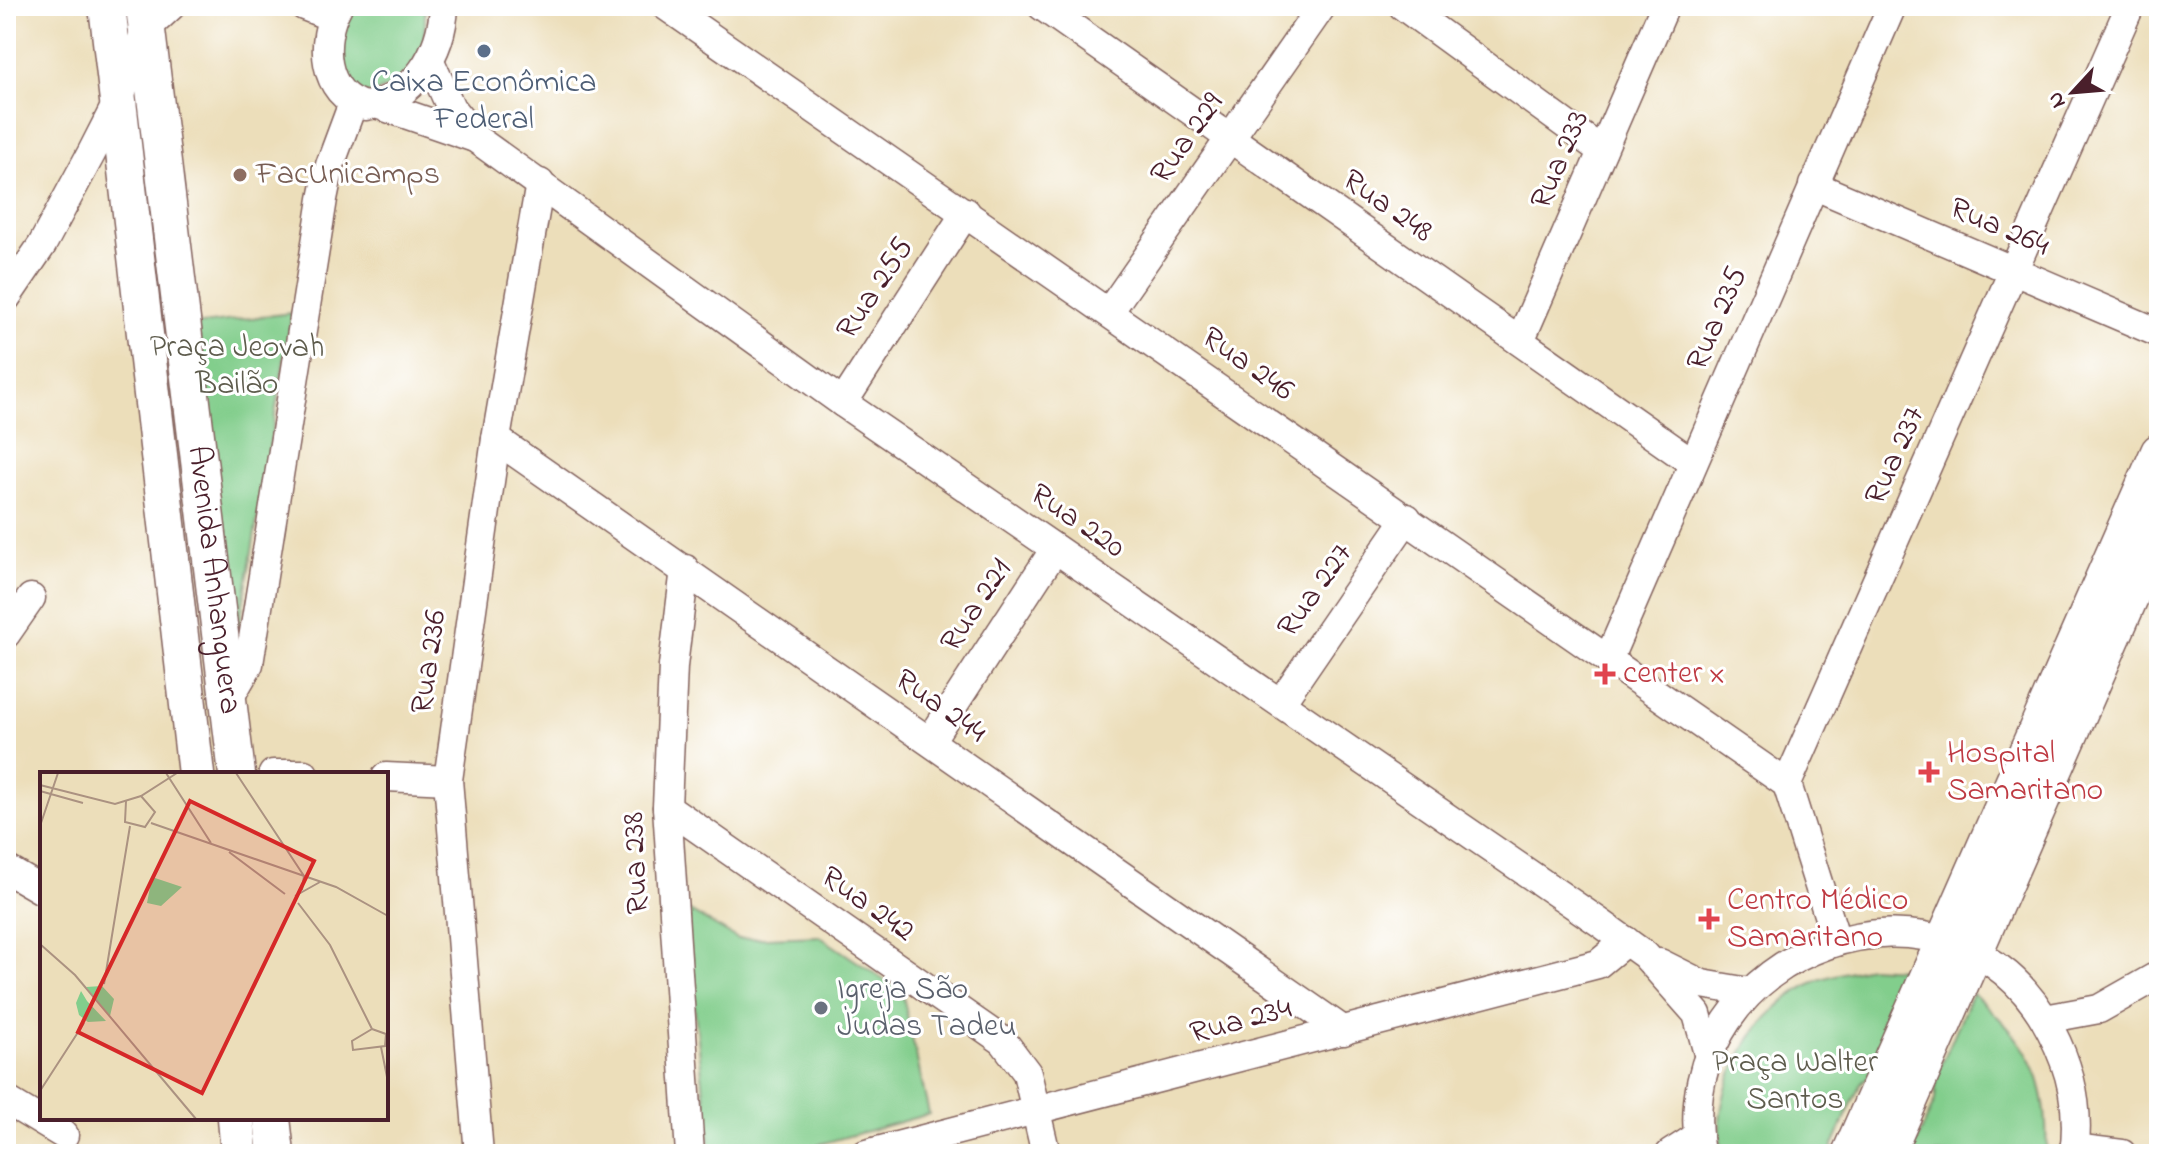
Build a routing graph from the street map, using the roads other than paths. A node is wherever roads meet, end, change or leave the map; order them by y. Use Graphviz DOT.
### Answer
graph roads {
  1 [pos="107,6"];
  2 [pos="304,6"];
  3 [pos="444,6"];
  4 [pos="666,6"];
  5 [pos="1042,6"];
  6 [pos="1322,6"];
  7 [pos="1403,6"];
  8 [pos="1665,6"];
  9 [pos="1892,6"];
  10 [pos="2130,6"];
  11 [pos="335,12"];
  12 [pos="154,14"];
  13 [pos="430,61"];
  14 [pos="118,101"];
  15 [pos="366,104"];
  16 [pos="475,138"];
  17 [pos="1230,138"];
  18 [pos="1602,151"];
  19 [pos="540,183"];
  20 [pos="1813,185"];
  21 [pos="966,212"];
  22 [pos="2015,271"];
  23 [pos="10,283"];
  24 [pos="1109,312"];
  25 [pos="2159,333"];
  26 [pos="1520,341"];
  27 [pos="843,403"];
  28 [pos="496,439"];
  29 [pos="2159,452"];
  30 [pos="1693,463"];
  31 [pos="1407,518"];
  32 [pos="2159,531"];
  33 [pos="1055,549"];
  34 [pos="685,569"];
  35 [pos="31,598"];
  36 [pos="6,634"];
  37 [pos="1608,660"];
  38 [pos="227,702"];
  39 [pos="1281,702"];
  40 [pos="930,741"];
  41 [pos="196,772"];
  42 [pos="237,772"];
  43 [pos="388,777"];
  44 [pos="448,780"];
  45 [pos="1787,784"];
  46 [pos="667,807"];
  47 [pos="6,869"];
  48 [pos="40,889"];
  49 [pos="1836,940"];
  50 [pos="1636,948"];
  51 [pos="1959,948"];
  52 [pos="2159,975"];
  53 [pos="1749,992"];
  54 [pos="2099,1009"];
  55 [pos="2045,1019"];
  56 [pos="1344,1031"];
  57 [pos="2064,1055"];
  58 [pos="1709,1057"];
  59 [pos="6,1100"];
  60 [pos="1036,1111"];
  61 [pos="236,1120"];
  62 [pos="272,1120"];
  63 [pos="64,1136"];
  64 [pos="1699,1145"];
  65 [pos="2074,1151"];
  66 [pos="239,1154"];
  67 [pos="276,1154"];
  68 [pos="479,1154"];
  69 [pos="690,1154"];
  70 [pos="866,1154"];
  71 [pos="1046,1154"];
  72 [pos="1670,1154"];
  73 [pos="1850,1154"];
  74 [pos="1886,1154"];
  75 [pos="2122,1154"];
  1 -- 14 [label="main road, Avenida Anhanguera"];
  2 -- 11 [label="street"];
  3 -- 13 [label="street"];
  4 -- 21 [label="street, Rua 246"];
  5 -- 17 [label="street, Rua 248"];
  6 -- 17 [label="street, Rua 229"];
  7 -- 18 [label="street"];
  8 -- 18 [label="street, Rua 233"];
  9 -- 20 [label="street, Rua 235"];
  10 -- 22 [label="street, Rua 237"];
  11 -- 15 [label="street"];
  12 -- 14 [label="street"];
  12 -- 38 [label="main road, Avenida Anhanguera"];
  13 -- 15 [label="street"];
  13 -- 16 [label="street, Rua 220"];
  14 -- 23 [label="street"];
  14 -- 41 [label="main road, Avenida Anhanguera"];
  15 -- 16 [label="street, Rua 220"];
  15 -- 38 [label="street"];
  16 -- 19 [label="street, Rua 220"];
  17 -- 24 [label="street, Rua 229"];
  17 -- 26 [label="street, Rua 248"];
  18 -- 26 [label="street, Rua 233"];
  19 -- 27 [label="street, Rua 220"];
  19 -- 28 [label="street, Rua 236"];
  20 -- 22 [label="street, Rua 264"];
  20 -- 30 [label="street, Rua 235"];
  21 -- 24 [label="street, Rua 246"];
  21 -- 27 [label="street, Rua 255"];
  22 -- 25 [label="street, Rua 264"];
  22 -- 45 [label="street, Rua 237"];
  24 -- 31 [label="street, Rua 246"];
  26 -- 30 [label="street, Rua 248"];
  27 -- 33 [label="street, Rua 220"];
  28 -- 34 [label="street, Rua 244"];
  28 -- 44 [label="street, Rua 236"];
  29 -- 51 [label="main road"];
  30 -- 37 [label="street, Rua 235"];
  31 -- 37 [label="street, Rua 246"];
  31 -- 39 [label="street, Rua 227"];
  32 -- 51 [label="main road"];
  33 -- 39 [label="street, Rua 220"];
  33 -- 40 [label="street, Rua 221"];
  34 -- 40 [label="street, Rua 244"];
  34 -- 46 [label="street, Rua 238"];
  35 -- 36 [label="street"];
  37 -- 45 [label="street, Rua 246"];
  38 -- 42 [label="main road, Avenida Anhanguera"];
  39 -- 50 [label="street, Rua 220"];
  40 -- 56 [label="street, Rua 244"];
  43 -- 44 [label="street"];
  44 -- 68 [label="street, Rua 236"];
  45 -- 49 [label="street"];
  46 -- 60 [label="street, Rua 242"];
  46 -- 69 [label="street, Rua 238"];
  47 -- 48 [label="street"];
  49 -- 51 [label="street"];
  49 -- 53 [label="street"];
  50 -- 53 [label="street, Rua 220"];
  50 -- 56 [label="street, Rua 234"];
  50 -- 58 [label="street, Rua 220"];
  51 -- 55 [label="street"];
  51 -- 73 [label="main road"];
  51 -- 74 [label="main road"];
  52 -- 54 [label="street"];
  53 -- 58 [label="street"];
  54 -- 55 [label="street"];
  54 -- 57 [label="street"];
  55 -- 57 [label="street"];
  56 -- 60 [label="street, Rua 234"];
  57 -- 65 [label="street"];
  58 -- 64 [label="street"];
  59 -- 63 [label="street"];
  60 -- 70 [label="street, Rua 234"];
  60 -- 71 [label="street, Rua 242"];
  61 -- 66 [label="main road"];
  62 -- 67 [label="main road"];
  64 -- 72 [label="street"];
  65 -- 75 [label="street"];
}
